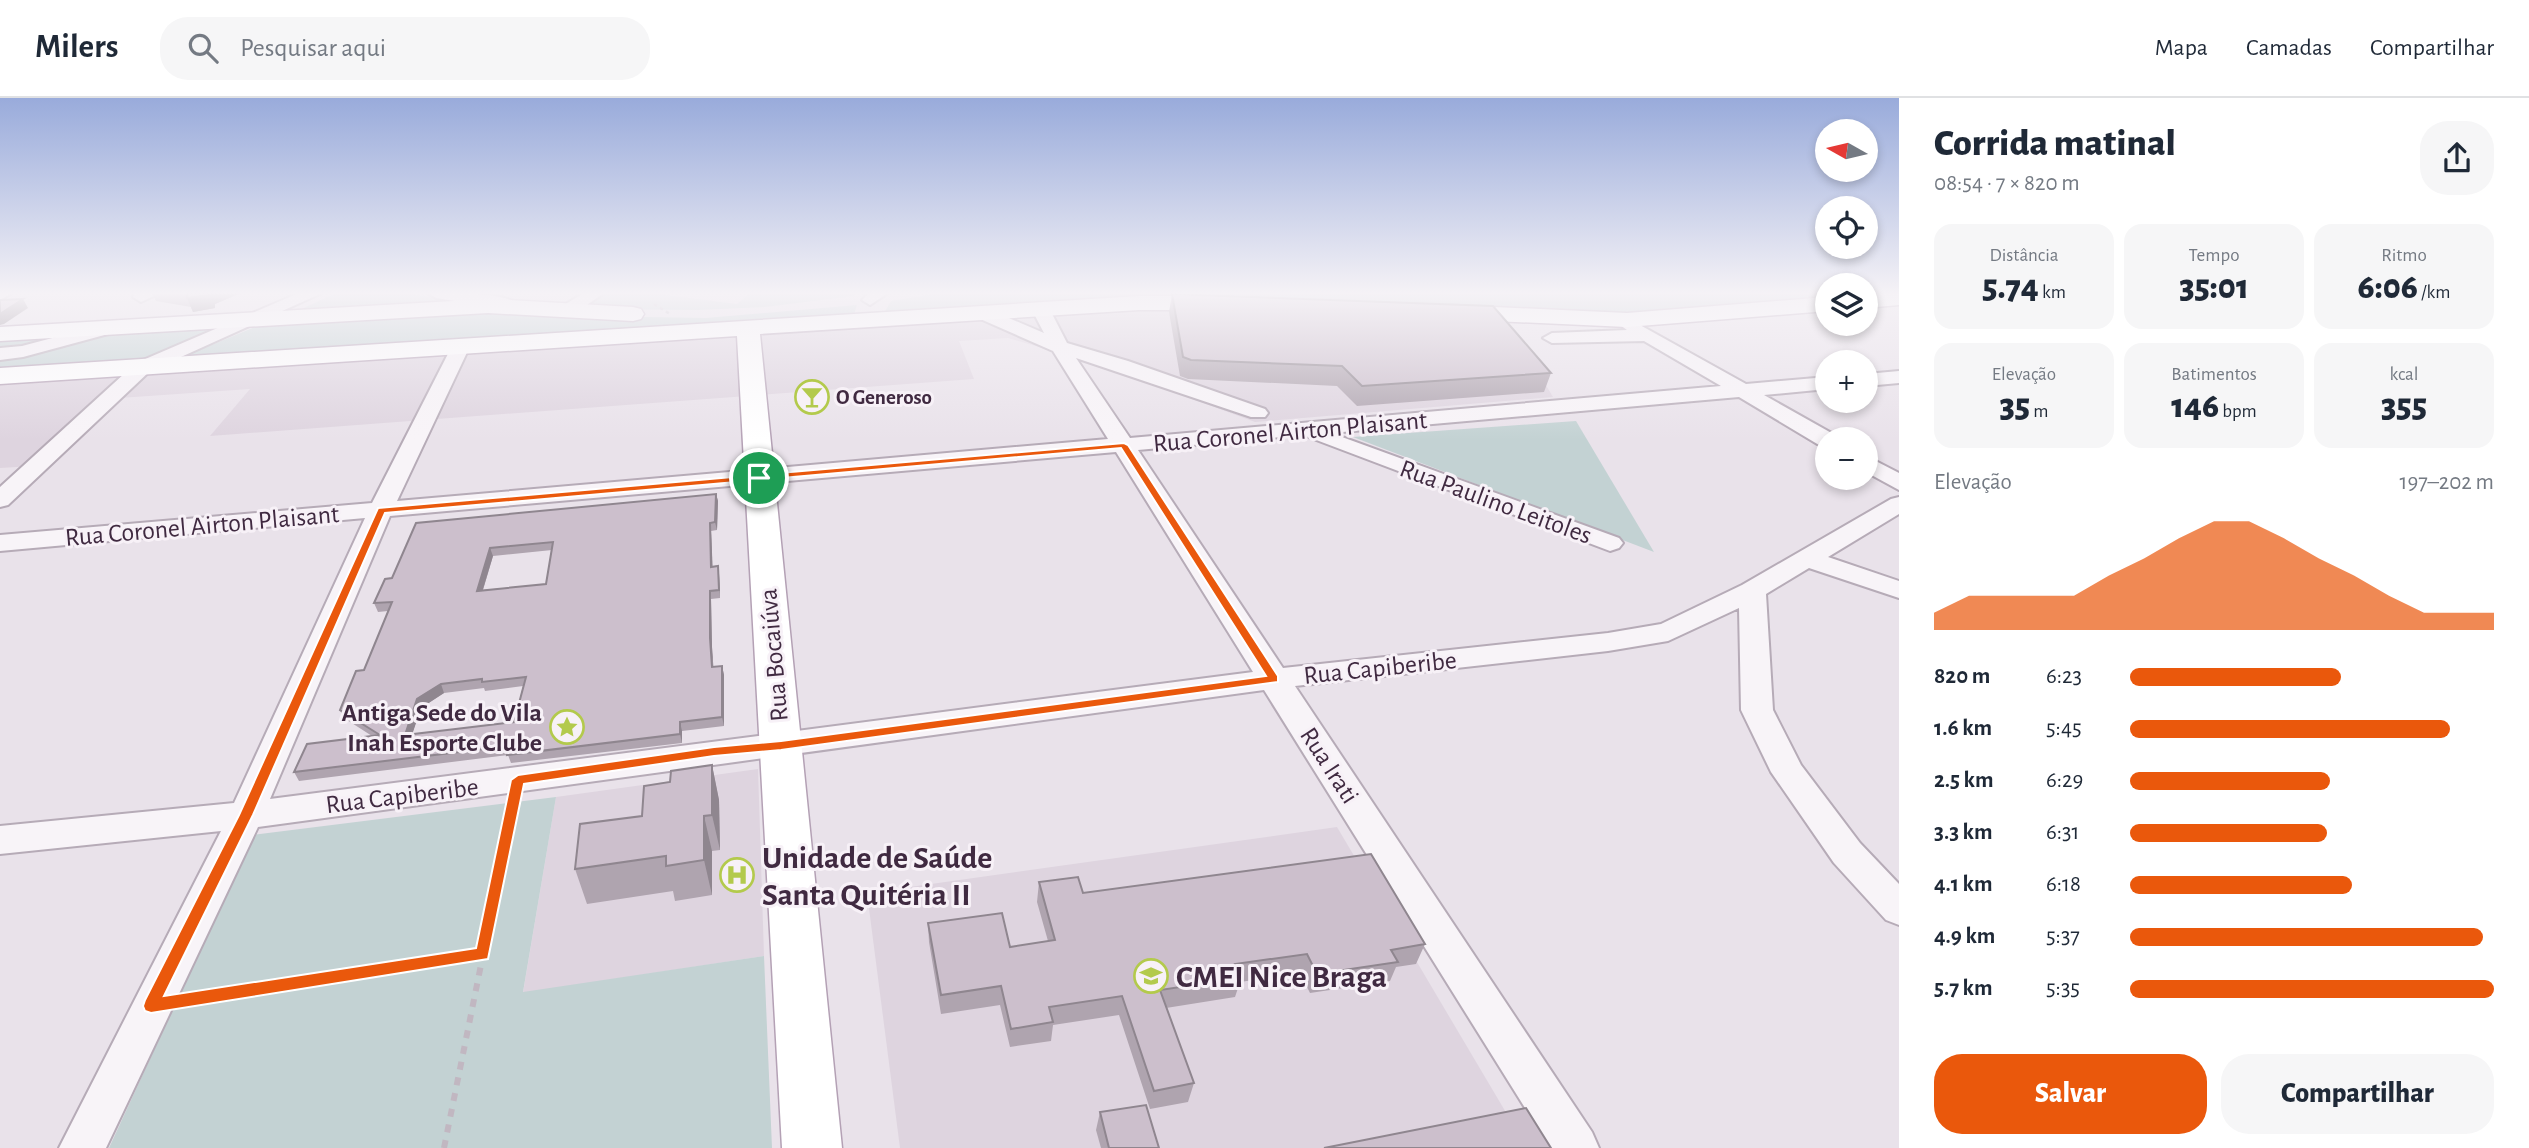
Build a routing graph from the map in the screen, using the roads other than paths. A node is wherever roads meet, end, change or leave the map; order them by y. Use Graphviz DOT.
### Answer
graph roads {
  1 [pos="58,342"];
  2 [pos="204,342"];
  3 [pos="501,342"];
  4 [pos="749,342"];
  5 [pos="1048,342"];
  6 [pos="1057,342"];
  7 [pos="1660,342"];
  8 [pos="461,346"];
  9 [pos="1060,347"];
  10 [pos="0,354"];
  11 [pos="143,368"];
  12 [pos="0,376"];
  13 [pos="1899,377"];
  14 [pos="1878,379"];
  15 [pos="1815,384"];
  16 [pos="1744,391"];
  17 [pos="1258,413"];
  18 [pos="1303,429"];
  19 [pos="1815,433"];
  20 [pos="1124,445"];
  21 [pos="1878,470"];
  22 [pos="759,478"];
  23 [pos="1899,482"];
  24 [pos="0,500"];
  25 [pos="1899,504"];
  26 [pos="381,510"];
  27 [pos="0,543"];
  28 [pos="1610,544"];
  29 [pos="1808,559"];
  30 [pos="1899,590"];
  31 [pos="1752,591"];
  32 [pos="1274,679"];
  33 [pos="781,746"];
  34 [pos="246,815"];
  35 [pos="0,840"];
  36 [pos="1899,909"];
  37 [pos="82,1148"];
  38 [pos="812,1148"];
  39 [pos="1576,1148"];
  1 -- 10 [label="street"];
  2 -- 11 [label="street"];
  3 -- 8 [label="main road"];
  4 -- 22 [label="main road, Rua Bocaiúva"];
  5 -- 9 [label="street"];
  6 -- 9 [label="street, Rua Irati"];
  7 -- 16 [label="street"];
  8 -- 11 [label="main road"];
  8 -- 26 [label="street"];
  9 -- 17 [label="street"];
  9 -- 20 [label="street, Rua Irati"];
  11 -- 12 [label="main road"];
  11 -- 24 [label="street"];
  13 -- 14 [label="street"];
  15 -- 16 [label="street, Rua Coronel Airton Plaisant"];
  16 -- 18 [label="street, Rua Coronel Airton Plaisant"];
  16 -- 19 [label="street"];
  18 -- 20 [label="street, Rua Coronel Airton Plaisant"];
  18 -- 28 [label="street, Rua Paulino Leitoles"];
  20 -- 22 [label="street, Rua Coronel Airton Plaisant"];
  20 -- 32 [label="street, Rua Irati"];
  21 -- 23 [label="street"];
  22 -- 26 [label="street, Rua Coronel Airton Plaisant"];
  22 -- 33 [label="main road, Rua Bocaiúva"];
  25 -- 29 [label="street, Rua Capiberibe"];
  26 -- 27 [label="street, Rua Coronel Airton Plaisant"];
  26 -- 34 [label="street"];
  29 -- 30 [label="street"];
  29 -- 31 [label="street, Rua Capiberibe"];
  31 -- 32 [label="street, Rua Capiberibe"];
  31 -- 36 [label="street"];
  32 -- 33 [label="street, Rua Capiberibe"];
  32 -- 39 [label="street, Rua Irati"];
  33 -- 34 [label="street, Rua Capiberibe"];
  33 -- 38 [label="main road, Rua Bocaiúva"];
  34 -- 35 [label="street, Rua Capiberibe"];
  34 -- 37 [label="street"];
}
